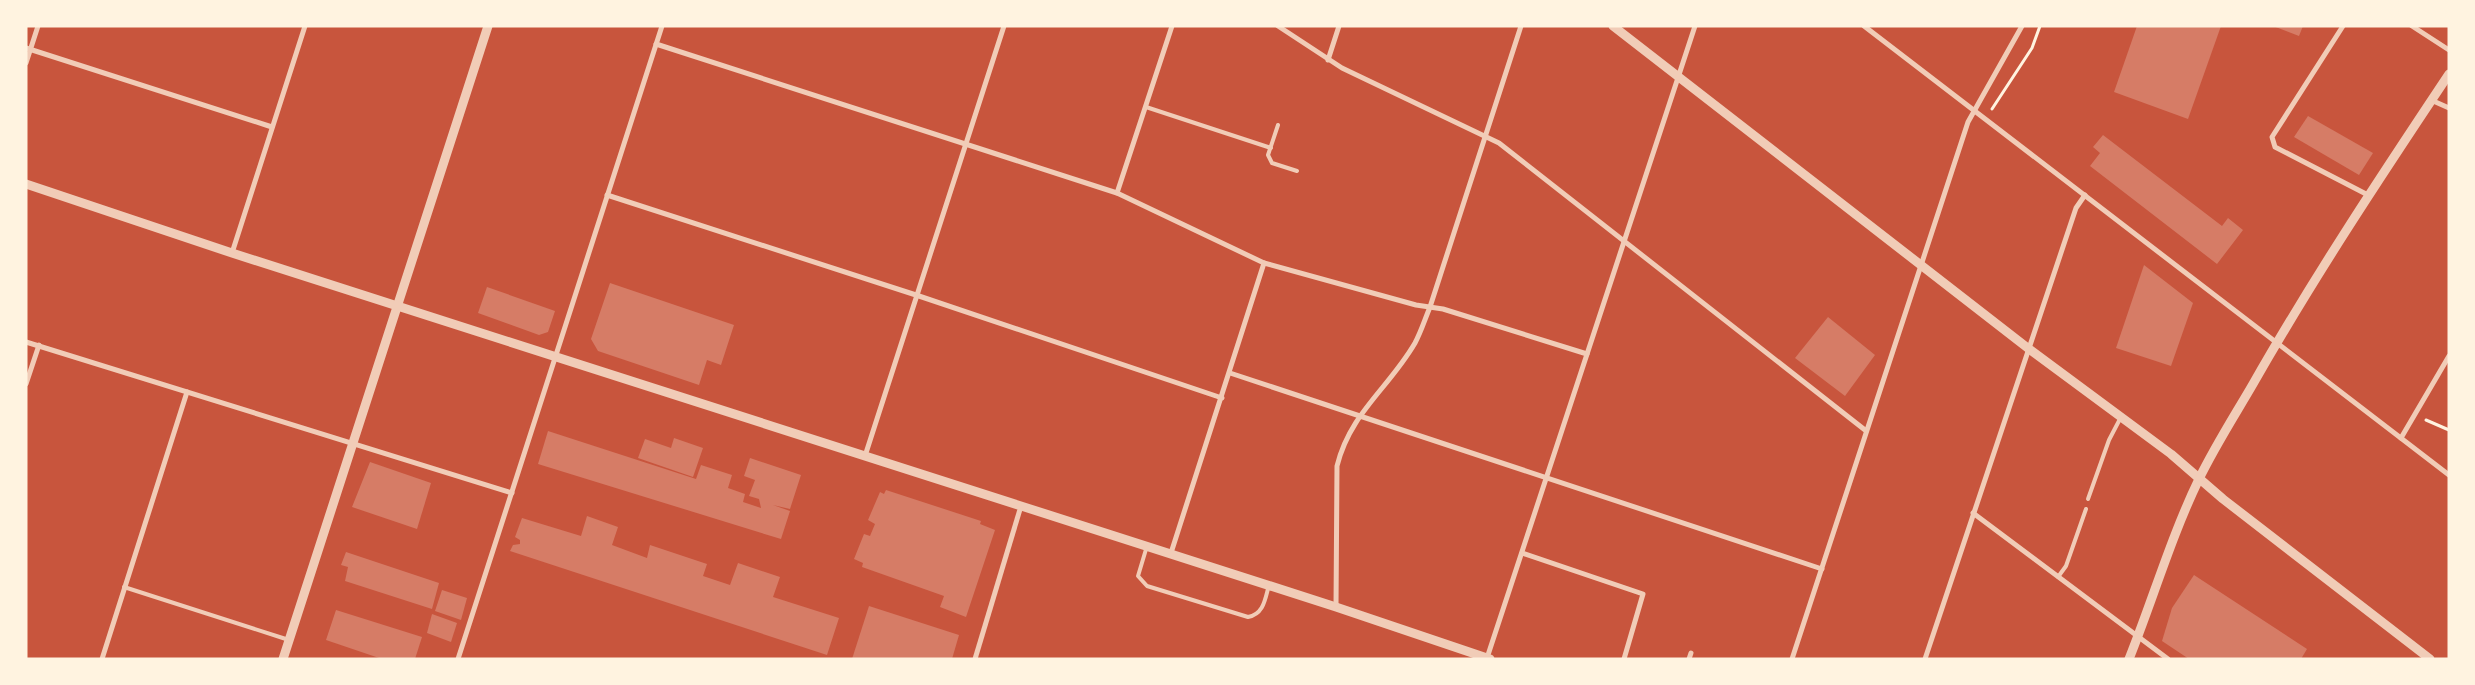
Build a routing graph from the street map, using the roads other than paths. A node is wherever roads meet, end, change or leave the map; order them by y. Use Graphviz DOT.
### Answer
graph roads {
  1 [pos="38,26"];
  2 [pos="305,26"];
  3 [pos="488,26"];
  4 [pos="662,26"];
  5 [pos="1004,26"];
  6 [pos="1172,26"];
  7 [pos="1278,26"];
  8 [pos="1339,26"];
  9 [pos="1520,26"];
  10 [pos="1613,26"];
  11 [pos="1695,26"];
  12 [pos="1864,26"];
  13 [pos="2022,26"];
  14 [pos="2343,26"];
  15 [pos="2412,26"];
  16 [pos="656,44"];
  17 [pos="28,48"];
  18 [pos="2449,50"];
  19 [pos="1328,60"];
  20 [pos="26,63"];
  21 [pos="2449,74"];
  22 [pos="1678,77"];
  23 [pos="2431,100"];
  24 [pos="1146,107"];
  25 [pos="2449,108"];
  26 [pos="1976,111"];
  27 [pos="1278,124"];
  28 [pos="272,128"];
  29 [pos="1485,136"];
  30 [pos="966,145"];
  31 [pos="1271,148"];
  32 [pos="1297,171"];
  33 [pos="26,184"];
  34 [pos="1117,193"];
  35 [pos="607,195"];
  36 [pos="2368,195"];
  37 [pos="2085,196"];
  38 [pos="1624,241"];
  39 [pos="232,253"];
  40 [pos="1264,263"];
  41 [pos="1921,265"];
  42 [pos="916,295"];
  43 [pos="399,306"];
  44 [pos="1430,308"];
  45 [pos="26,342"];
  46 [pos="2277,342"];
  47 [pos="39,346"];
  48 [pos="2029,349"];
  49 [pos="1587,354"];
  50 [pos="556,356"];
  51 [pos="2449,356"];
  52 [pos="1230,373"];
  53 [pos="26,384"];
  54 [pos="187,392"];
  55 [pos="1222,398"];
  56 [pos="1359,416"];
  57 [pos="2121,417"];
  58 [pos="1865,430"];
  59 [pos="2401,438"];
  60 [pos="354,444"];
  61 [pos="865,456"];
  62 [pos="2449,475"];
  63 [pos="1547,477"];
  64 [pos="2199,479"];
  65 [pos="512,493"];
  66 [pos="2088,499"];
  67 [pos="1021,506"];
  68 [pos="2086,510"];
  69 [pos="1973,513"];
  70 [pos="1147,546"];
  71 [pos="1522,553"];
  72 [pos="1171,554"];
  73 [pos="1822,569"];
  74 [pos="2058,576"];
  75 [pos="1269,585"];
  76 [pos="124,587"];
  77 [pos="1336,607"];
  78 [pos="2138,636"];
  79 [pos="289,640"];
  80 [pos="1489,658"];
  81 [pos="102,659"];
  82 [pos="283,659"];
  83 [pos="458,659"];
  84 [pos="975,659"];
  85 [pos="1624,659"];
  86 [pos="1792,659"];
  87 [pos="1925,659"];
  88 [pos="2129,659"];
  89 [pos="2168,659"];
  90 [pos="2430,659"];
  1 -- 17 [label="street"];
  2 -- 28 [label="street"];
  3 -- 43 [label="street"];
  4 -- 16 [label="street"];
  5 -- 30 [label="street"];
  6 -- 24 [label="street"];
  7 -- 19 [label="street"];
  8 -- 19 [label="street"];
  9 -- 29 [label="street"];
  10 -- 22 [label="street"];
  11 -- 22 [label="street"];
  12 -- 26 [label="street"];
  13 -- 26 [label="street"];
  14 -- 36 [label="street"];
  15 -- 18 [label="street"];
  16 -- 30 [label="street"];
  16 -- 35 [label="street"];
  17 -- 20 [label="street"];
  17 -- 28 [label="street"];
  19 -- 29 [label="street"];
  21 -- 23 [label="street"];
  22 -- 38 [label="street"];
  22 -- 41 [label="street"];
  23 -- 25 [label="street"];
  23 -- 36 [label="street"];
  24 -- 31 [label="lane"];
  24 -- 34 [label="street"];
  26 -- 37 [label="street"];
  26 -- 41 [label="street"];
  27 -- 31 [label="lane"];
  28 -- 39 [label="street"];
  29 -- 38 [label="street"];
  29 -- 44 [label="street"];
  30 -- 34 [label="street"];
  30 -- 42 [label="street"];
  31 -- 32 [label="lane"];
  33 -- 39 [label="street"];
  34 -- 40 [label="street"];
  35 -- 42 [label="street"];
  35 -- 50 [label="street"];
  36 -- 46 [label="street"];
  37 -- 46 [label="street"];
  37 -- 48 [label="street"];
  38 -- 49 [label="street"];
  38 -- 58 [label="street"];
  39 -- 43 [label="street"];
  40 -- 44 [label="street"];
  40 -- 52 [label="street"];
  41 -- 48 [label="street"];
  41 -- 58 [label="street"];
  42 -- 55 [label="street"];
  42 -- 61 [label="street"];
  43 -- 50 [label="street"];
  43 -- 60 [label="street"];
  44 -- 49 [label="street"];
  44 -- 56 [label="street"];
  45 -- 47 [label="street"];
  46 -- 59 [label="street"];
  46 -- 64 [label="street"];
  47 -- 53 [label="street"];
  47 -- 54 [label="street"];
  48 -- 57 [label="street"];
  48 -- 69 [label="street"];
  49 -- 63 [label="street"];
  50 -- 61 [label="street"];
  50 -- 65 [label="street"];
  51 -- 59 [label="street"];
  52 -- 55 [label="street"];
  52 -- 56 [label="street"];
  54 -- 60 [label="street"];
  54 -- 76 [label="street"];
  55 -- 72 [label="street"];
  56 -- 63 [label="street"];
  56 -- 77 [label="street"];
  57 -- 64 [label="street"];
  57 -- 66 [label="lane"];
  58 -- 73 [label="street"];
  59 -- 62 [label="street"];
  60 -- 65 [label="street"];
  60 -- 79 [label="street"];
  61 -- 67 [label="street"];
  63 -- 71 [label="street"];
  63 -- 73 [label="street"];
  64 -- 78 [label="street"];
  64 -- 90 [label="street"];
  65 -- 83 [label="street"];
  67 -- 70 [label="street"];
  67 -- 84 [label="street"];
  68 -- 74 [label="lane"];
  69 -- 74 [label="street"];
  69 -- 87 [label="street"];
  70 -- 72 [label="street"];
  70 -- 75 [label="lane"];
  71 -- 80 [label="street"];
  71 -- 85 [label="street"];
  72 -- 75 [label="street"];
  73 -- 86 [label="street"];
  74 -- 78 [label="street"];
  75 -- 77 [label="street"];
  76 -- 79 [label="lane"];
  76 -- 81 [label="street"];
  77 -- 80 [label="street"];
  78 -- 88 [label="street"];
  78 -- 89 [label="street"];
  79 -- 82 [label="street"];
}
